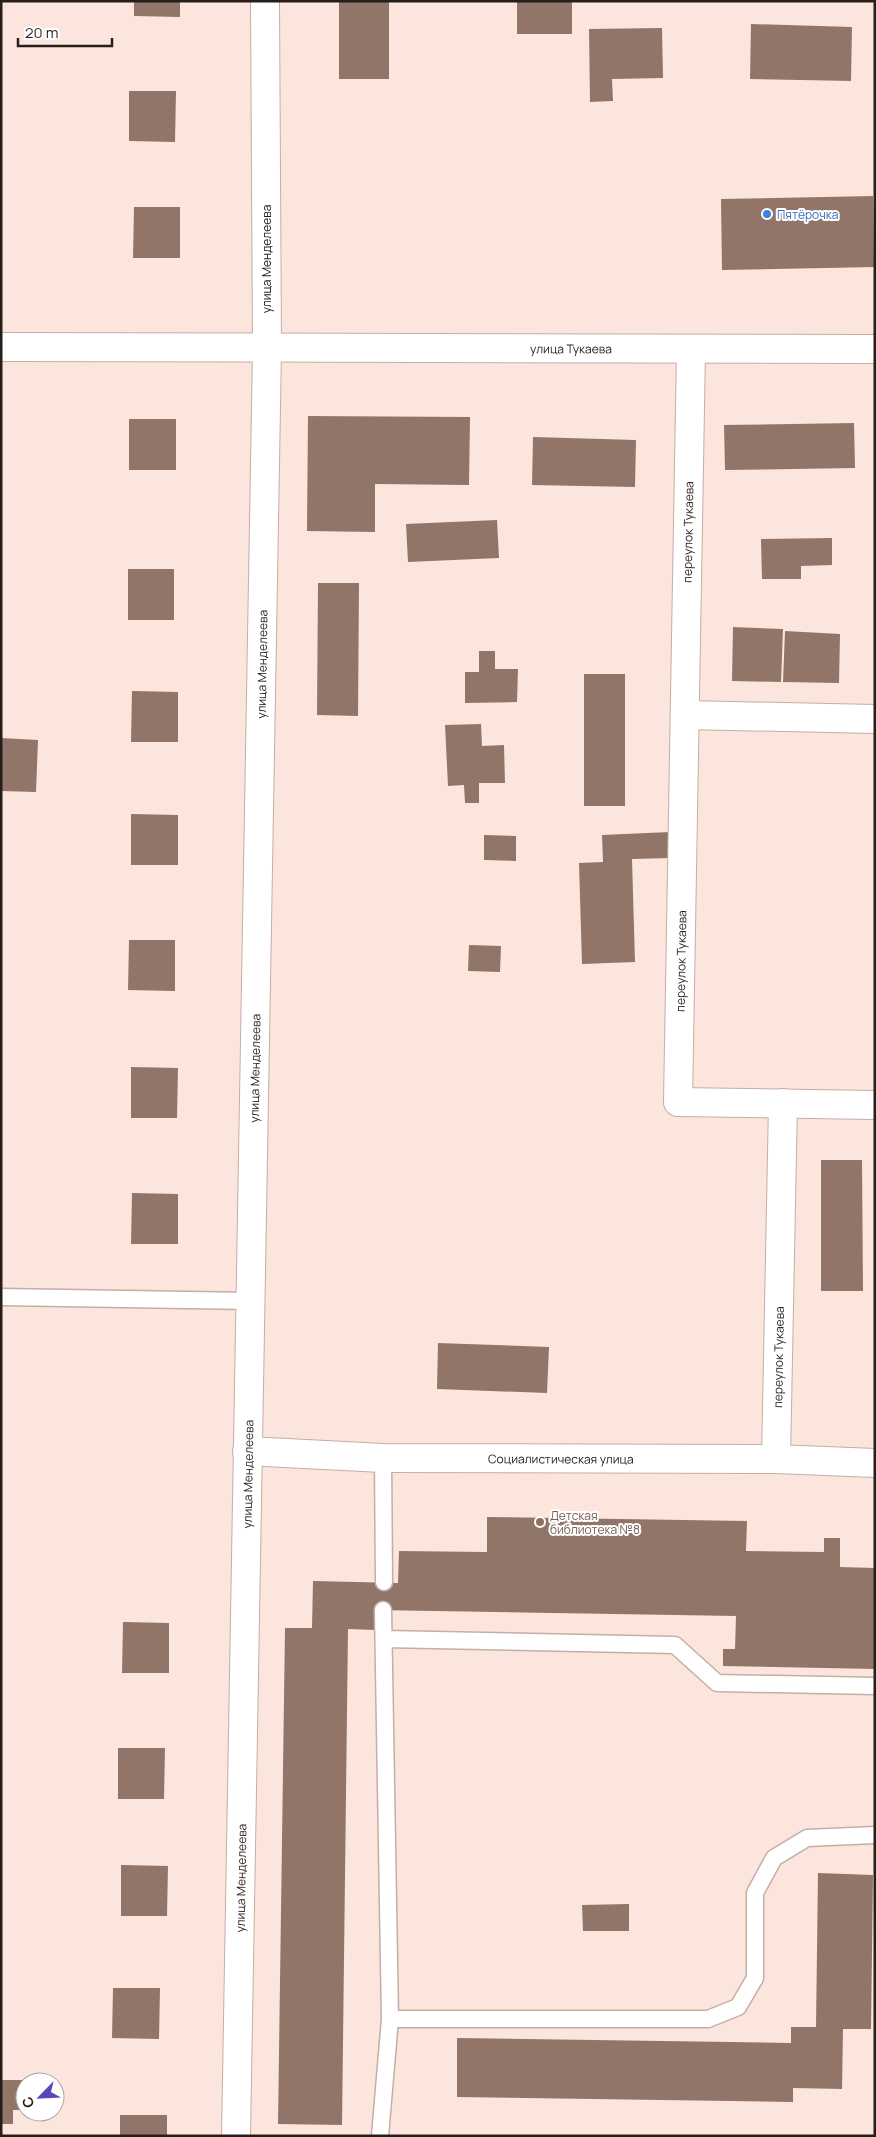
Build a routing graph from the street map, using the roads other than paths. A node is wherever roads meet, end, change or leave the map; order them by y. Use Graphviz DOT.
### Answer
graph roads {
  1 [pos="265,1"];
  2 [pos="1,347"];
  3 [pos="267,349"];
  4 [pos="691,349"];
  5 [pos="875,349"];
  6 [pos="685,716"];
  7 [pos="875,719"];
  8 [pos="783,1103"];
  9 [pos="875,1105"];
  10 [pos="1,1297"];
  11 [pos="250,1301"];
  12 [pos="247,1452"];
  13 [pos="383,1458"];
  14 [pos="776,1459"];
  15 [pos="875,1463"];
  16 [pos="384,1582"];
  17 [pos="383,1610"];
  18 [pos="384,1639"];
  19 [pos="875,1686"];
  20 [pos="875,1835"];
  21 [pos="390,2019"];
  22 [pos="236,2136"];
  23 [pos="380,2136"];
  1 -- 3 [label="street, улица Менделеева"];
  2 -- 3 [label="street, улица Тукаева"];
  3 -- 4 [label="street, улица Тукаева"];
  3 -- 11 [label="street, улица Менделеева"];
  4 -- 5 [label="street, улица Тукаева"];
  4 -- 6 [label="street, переулок Тукаева"];
  6 -- 7 [label="street"];
  6 -- 8 [label="street, переулок Тукаева"];
  8 -- 9 [label="street, переулок Тукаева"];
  8 -- 14 [label="street, переулок Тукаева"];
  10 -- 11 [label="lane"];
  11 -- 12 [label="street, улица Менделеева"];
  12 -- 13 [label="street, Социалистическая улица"];
  12 -- 22 [label="street, улица Менделеева"];
  13 -- 14 [label="street, Социалистическая улица"];
  13 -- 16 [label="lane"];
  14 -- 15 [label="street, Социалистическая улица"];
  17 -- 18 [label="lane"];
  18 -- 19 [label="lane"];
  18 -- 21 [label="lane"];
  20 -- 21 [label="lane"];
  21 -- 23 [label="lane"];
}
